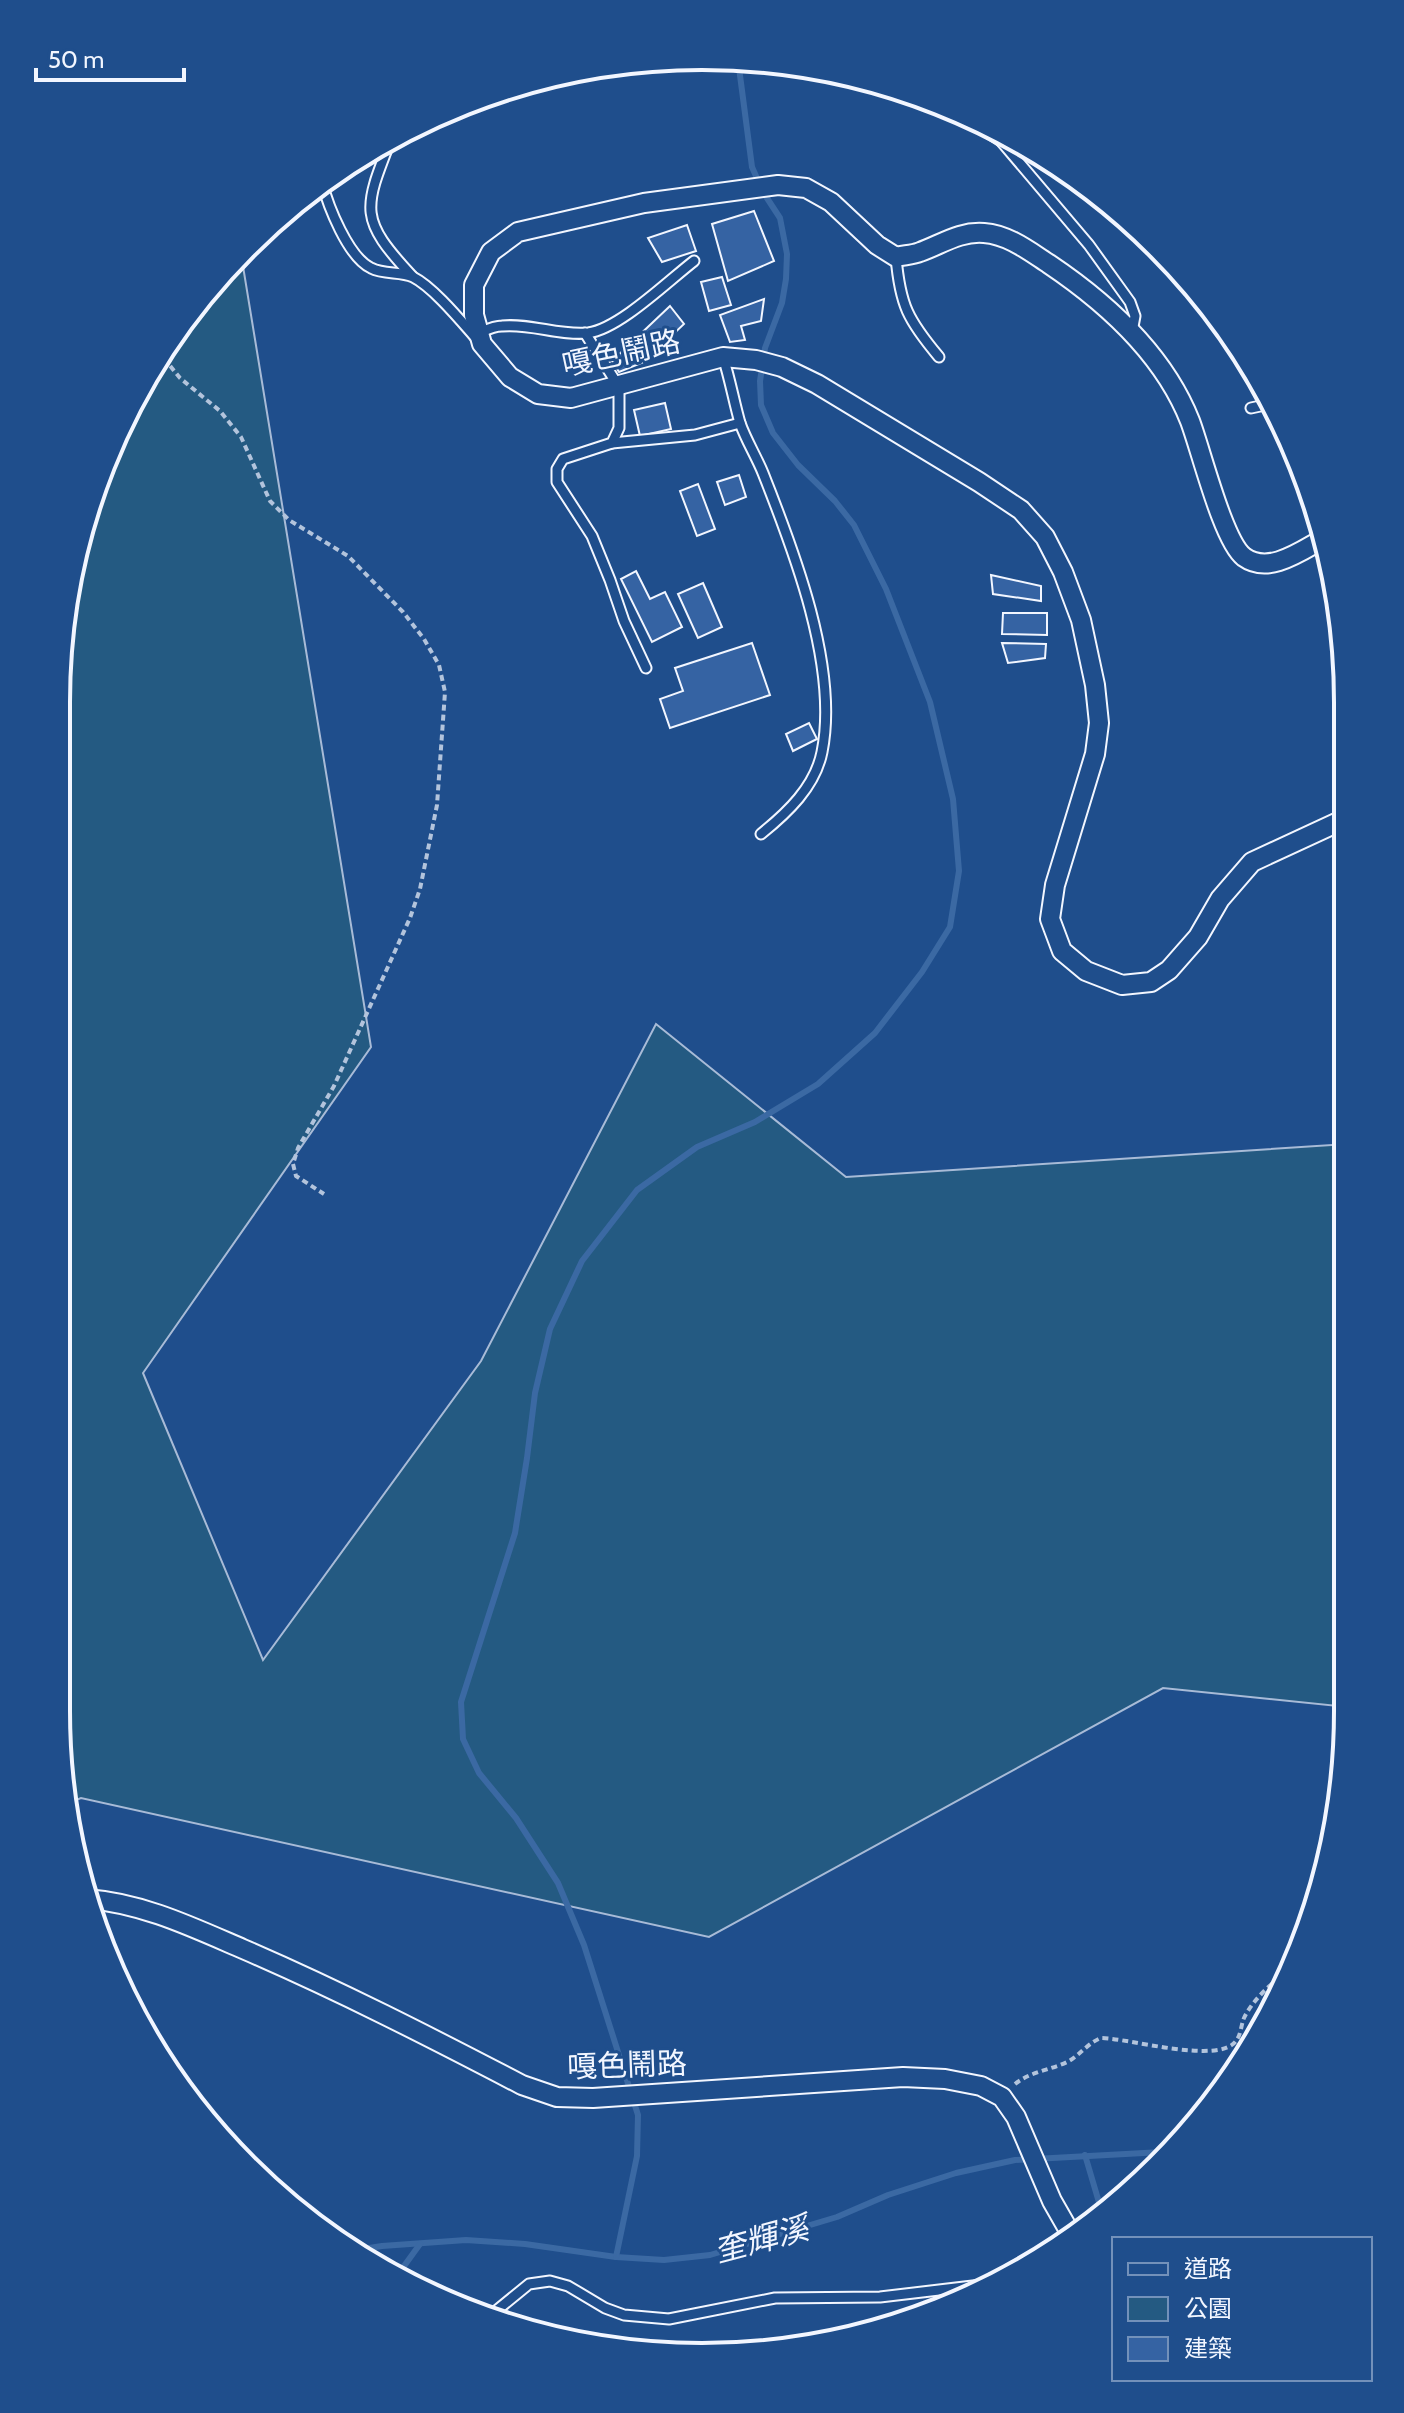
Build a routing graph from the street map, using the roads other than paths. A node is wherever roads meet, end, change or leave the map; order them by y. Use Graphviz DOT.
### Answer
graph roads {
  1 [pos="1012,152"];
  2 [pos="384,156"];
  3 [pos="327,194"];
  4 [pos="896,257"];
  5 [pos="694,261"];
  6 [pos="412,276"];
  7 [pos="1132,332"];
  8 [pos="585,333"];
  9 [pos="480,339"];
  10 [pos="723,357"];
  11 [pos="939,357"];
  12 [pos="619,387"];
  13 [pos="1260,406"];
  14 [pos="1251,408"];
  15 [pos="740,423"];
  16 [pos="612,443"];
  17 [pos="1314,544"];
  18 [pos="646,668"];
  19 [pos="1334,824"];
  20 [pos="761,834"];
  21 [pos="100,1900"];
  22 [pos="1067,2226"];
  23 [pos="961,2287"];
  24 [pos="499,2309"];
  1 -- 7 [label="lane"];
  2 -- 6 [label="lane"];
  3 -- 6 [label="lane"];
  4 -- 7 [label="street"];
  4 -- 9 [label="street"];
  4 -- 11 [label="lane"];
  5 -- 8 [label="lane"];
  6 -- 9 [label="lane"];
  7 -- 17 [label="street"];
  8 -- 9 [label="lane"];
  8 -- 12 [label="lane"];
  9 -- 12 [label="street, 嘎色鬧路"];
  10 -- 12 [label="street, 嘎色鬧路"];
  10 -- 15 [label="lane"];
  10 -- 19 [label="street, 嘎色鬧路"];
  12 -- 16 [label="lane"];
  13 -- 14 [label="lane"];
  15 -- 16 [label="lane"];
  15 -- 20 [label="lane"];
  16 -- 18 [label="lane"];
  21 -- 22 [label="street, 嘎色鬧路"];
  23 -- 24 [label="lane"];
}
